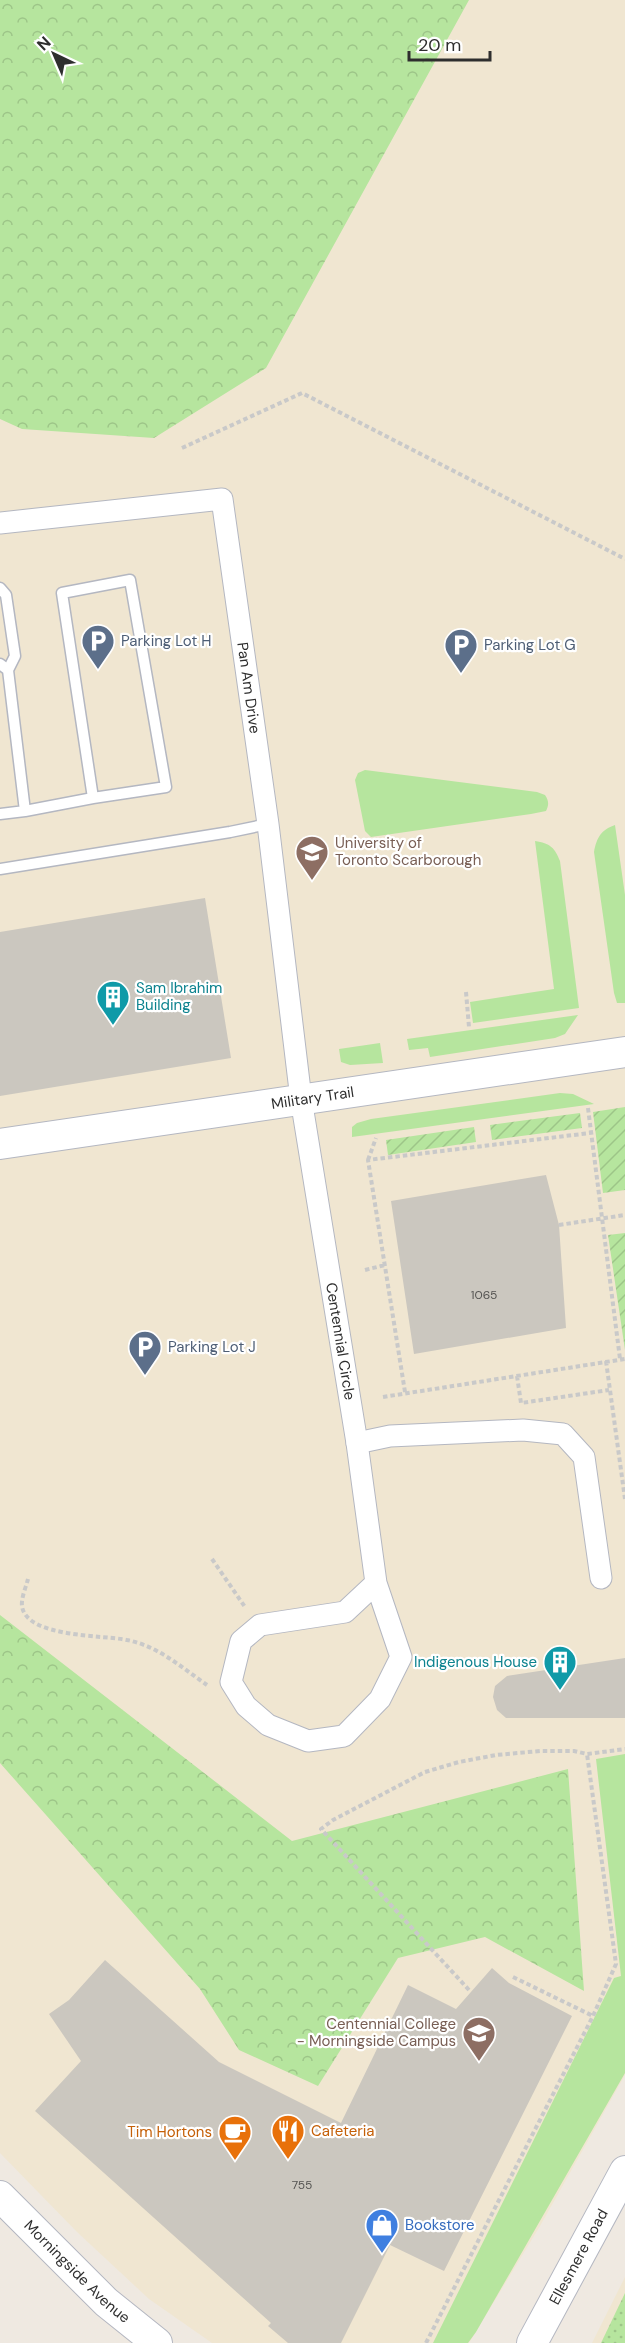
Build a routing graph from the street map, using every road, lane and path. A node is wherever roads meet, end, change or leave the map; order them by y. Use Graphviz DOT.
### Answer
graph roads {
  1 [pos="182,448"];
  2 [pos="0,523"];
  3 [pos="625,559"];
  4 [pos="0,588"];
  5 [pos="4,667"];
  6 [pos="93,798"];
  7 [pos="25,811"];
  8 [pos="0,814"];
  9 [pos="268,824"];
  10 [pos="0,869"];
  11 [pos="466,992"];
  12 [pos="469,1027"];
  13 [pos="625,1052"];
  14 [pos="302,1099"];
  15 [pos="588,1108"];
  16 [pos="590,1133"];
  17 [pos="376,1138"];
  18 [pos="0,1144"];
  19 [pos="368,1160"];
  20 [pos="625,1215"];
  21 [pos="603,1219"];
  22 [pos="559,1225"];
  23 [pos="386,1265"];
  24 [pos="365,1270"];
  25 [pos="622,1359"];
  26 [pos="606,1362"];
  27 [pos="517,1376"];
  28 [pos="610,1390"];
  29 [pos="405,1392"];
  30 [pos="383,1397"];
  31 [pos="357,1443"];
  32 [pos="625,1500"];
  33 [pos="212,1559"];
  34 [pos="601,1578"];
  35 [pos="28,1579"];
  36 [pos="376,1583"];
  37 [pos="244,1607"];
  38 [pos="207,1686"];
  39 [pos="625,1749"];
  40 [pos="587,1754"];
  41 [pos="513,1977"];
  42 [pos="469,1990"];
  43 [pos="593,2016"];
  44 [pos="625,2171"];
  45 [pos="0,2196"];
  46 [pos="157,2343"];
  47 [pos="426,2343"];
  48 [pos="532,2343"];
  1 -- 3 [label="path"];
  2 -- 9 [label="street, Pan Am Drive"];
  4 -- 5 [label="lane"];
  5 -- 7 [label="lane"];
  6 -- 6 [label="lane"];
  6 -- 7 [label="lane"];
  7 -- 8 [label="lane"];
  9 -- 10 [label="lane"];
  9 -- 14 [label="street, Pan Am Drive"];
  11 -- 12 [label="path"];
  13 -- 14 [label="street, Military Trail"];
  14 -- 18 [label="street, Military Trail"];
  14 -- 31 [label="street, Centennial Circle"];
  15 -- 16 [label="path"];
  16 -- 19 [label="path"];
  16 -- 21 [label="path"];
  17 -- 19 [label="path"];
  19 -- 23 [label="path"];
  20 -- 21 [label="path"];
  21 -- 22 [label="path"];
  21 -- 25 [label="path"];
  23 -- 24 [label="path"];
  23 -- 29 [label="path"];
  25 -- 26 [label="path"];
  26 -- 27 [label="path"];
  26 -- 28 [label="path"];
  27 -- 28 [label="path"];
  27 -- 29 [label="path"];
  28 -- 32 [label="path"];
  29 -- 30 [label="path"];
  31 -- 34 [label="street"];
  31 -- 36 [label="street, Centennial Circle"];
  33 -- 37 [label="path"];
  35 -- 38 [label="path"];
  36 -- 36 [label="street, Centennial Circle"];
  39 -- 40 [label="path"];
  40 -- 42 [label="path"];
  40 -- 43 [label="path"];
  41 -- 43 [label="path"];
  43 -- 47 [label="path"];
  44 -- 48 [label="street, Ellesmere Road"];
  45 -- 46 [label="street, Morningside Avenue"];
}
